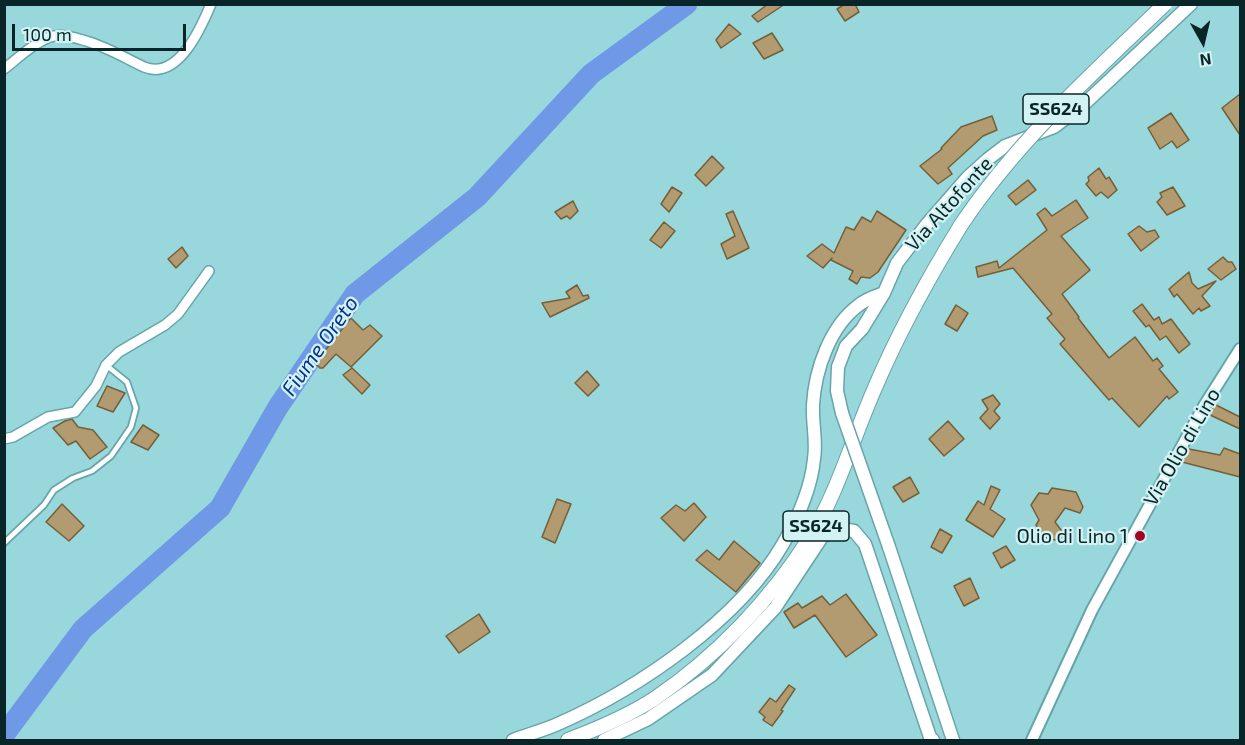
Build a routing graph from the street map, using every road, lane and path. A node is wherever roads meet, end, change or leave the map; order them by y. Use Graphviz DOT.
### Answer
graph roads {
  1 [pos="211,4"];
  2 [pos="1165,4"];
  3 [pos="1191,4"];
  4 [pos="4,69"];
  5 [pos="209,271"];
  6 [pos="884,293"];
  7 [pos="1240,348"];
  8 [pos="106,365"];
  9 [pos="4,439"];
  10 [pos="4,543"];
  11 [pos="513,741"];
  12 [pos="568,741"];
  13 [pos="603,741"];
  14 [pos="933,741"];
  15 [pos="953,741"];
  16 [pos="1032,741"];
  1 -- 4 [label="street"];
  2 -- 12 [label="main road, SS624, bridge"];
  3 -- 6 [label="main road, Via Altofonte"];
  5 -- 8 [label="street"];
  6 -- 11 [label="main road"];
  6 -- 15 [label="main road, Via Altofonte, bridge"];
  7 -- 16 [label="street, Via Olio di Lino"];
  8 -- 9 [label="street"];
  8 -- 10 [label="lane"];
  13 -- 14 [label="main road"];
}
